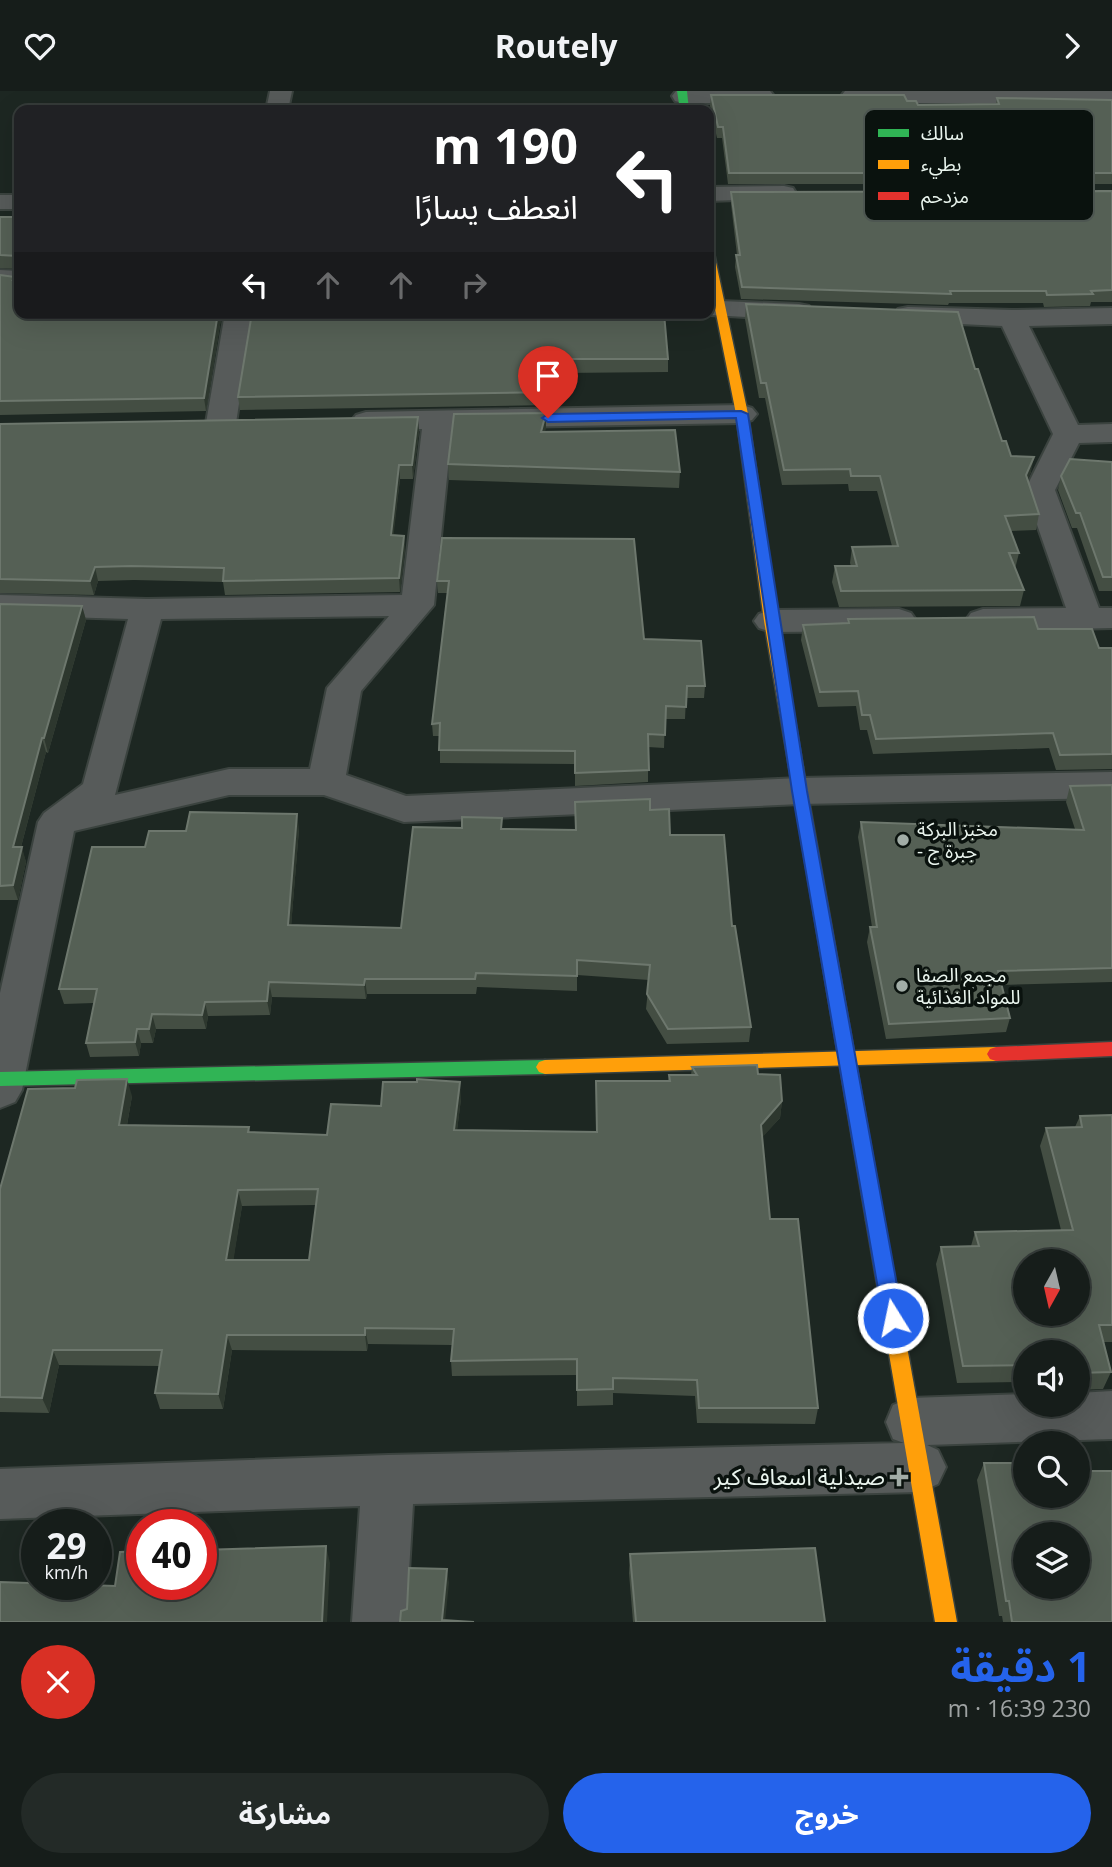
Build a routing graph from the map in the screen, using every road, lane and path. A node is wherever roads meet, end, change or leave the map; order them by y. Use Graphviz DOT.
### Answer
graph roads {
  1 [pos="939,94"];
  2 [pos="791,96"];
  3 [pos="832,96"];
  4 [pos="1112,96"];
  5 [pos="683,99"];
  6 [pos="806,193"];
  7 [pos="714,194"];
  8 [pos="714,283"];
  9 [pos="720,309"];
  10 [pos="831,313"];
  11 [pos="887,314"];
  12 [pos="1112,316"];
  13 [pos="1012,318"];
  14 [pos="238,319"];
  15 [pos="741,414"];
  16 [pos="438,420"];
  17 [pos="343,421"];
  18 [pos="221,423"];
  19 [pos="1112,433"];
  20 [pos="1068,434"];
  21 [pos="0,605"];
  22 [pos="417,605"];
  23 [pos="147,609"];
  24 [pos="1099,619"];
  25 [pos="771,621"];
  26 [pos="326,782"];
  27 [pos="1112,785"];
  28 [pos="800,791"];
  29 [pos="57,822"];
  30 [pos="1112,1049"];
  31 [pos="848,1060"];
  32 [pos="1,1082"];
  33 [pos="1112,1415"];
  34 [pos="915,1445"];
  35 [pos="388,1480"];
  36 [pos="0,1494"];
  37 [pos="379,1622"];
  38 [pos="946,1622"];
  1 -- 3 [label="street"];
  1 -- 4 [label="street"];
  2 -- 5 [label="street"];
  6 -- 7 [label="street"];
  8 -- 9 [label="street"];
  9 -- 10 [label="street"];
  9 -- 15 [label="street"];
  11 -- 13 [label="street"];
  12 -- 13 [label="street"];
  13 -- 20 [label="street"];
  14 -- 18 [label="street"];
  15 -- 16 [label="street"];
  15 -- 25 [label="street"];
  16 -- 17 [label="street"];
  16 -- 22 [label="street"];
  19 -- 20 [label="street"];
  20 -- 24 [label="street"];
  21 -- 23 [label="street"];
  22 -- 23 [label="street"];
  22 -- 26 [label="street"];
  23 -- 29 [label="street"];
  24 -- 25 [label="street"];
  25 -- 28 [label="street"];
  26 -- 28 [label="street"];
  26 -- 29 [label="street"];
  27 -- 28 [label="street"];
  28 -- 31 [label="street"];
  29 -- 32 [label="street"];
  30 -- 31 [label="street"];
  31 -- 32 [label="street"];
  31 -- 34 [label="street"];
  33 -- 34 [label="street"];
  34 -- 35 [label="street"];
  34 -- 38 [label="street"];
  35 -- 36 [label="street"];
  35 -- 37 [label="street"];
}
